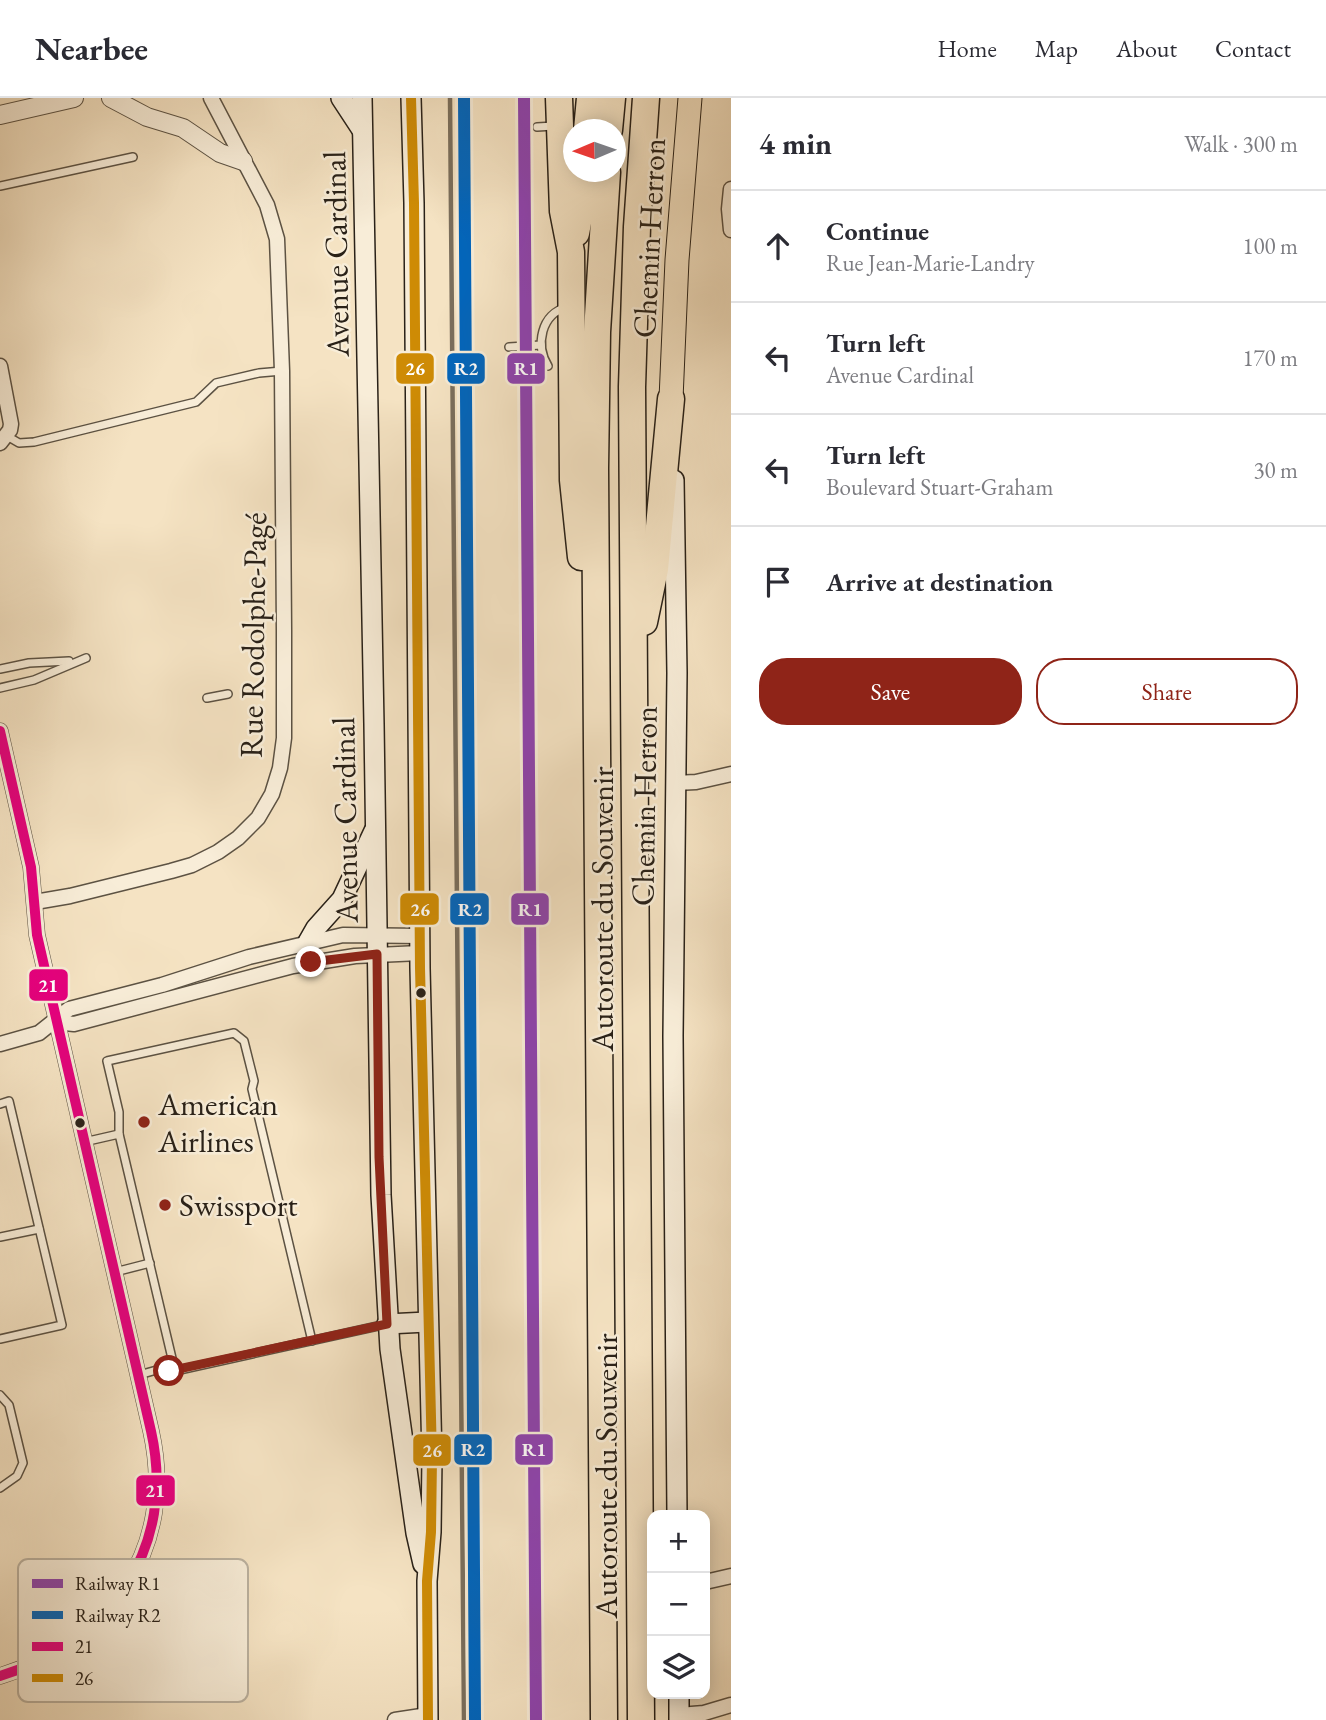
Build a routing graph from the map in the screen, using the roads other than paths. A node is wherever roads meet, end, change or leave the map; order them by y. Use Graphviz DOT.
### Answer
graph roads {
  1 [pos="74,98"];
  2 [pos="111,98"];
  3 [pos="211,98"];
  4 [pos="341,98"];
  5 [pos="362,98"];
  6 [pos="411,98"];
  7 [pos="559,98"];
  8 [pos="590,98"];
  9 [pos="612,98"];
  10 [pos="646,98"];
  11 [pos="690,98"];
  12 [pos="0,115"];
  13 [pos="588,119"];
  14 [pos="610,119"];
  15 [pos="363,131"];
  16 [pos="133,157"];
  17 [pos="243,162"];
  18 [pos="583,182"];
  19 [pos="606,182"];
  20 [pos="0,186"];
  21 [pos="730,196"];
  22 [pos="731,230"];
  23 [pos="571,252"];
  24 [pos="571,306"];
  25 [pos="541,345"];
  26 [pos="509,346"];
  27 [pos="0,366"];
  28 [pos="548,366"];
  29 [pos="282,371"];
  30 [pos="671,399"];
  31 [pos="3,440"];
  32 [pos="86,658"];
  33 [pos="75,661"];
  34 [pos="29,663"];
  35 [pos="0,669"];
  36 [pos="634,675"];
  37 [pos="34,680"];
  38 [pos="0,688"];
  39 [pos="228,694"];
  40 [pos="207,698"];
  41 [pos="597,698"];
  42 [pos="0,731"];
  43 [pos="731,775"];
  44 [pos="675,783"];
  45 [pos="375,827"];
  46 [pos="35,901"];
  47 [pos="309,942"];
  48 [pos="420,944"];
  49 [pos="377,945"];
  50 [pos="55,1022"];
  51 [pos="0,1044"];
  52 [pos="0,1104"];
  53 [pos="119,1134"];
  54 [pos="84,1143"];
  55 [pos="39,1229"];
  56 [pos="0,1237"];
  57 [pos="150,1264"];
  58 [pos="114,1272"];
  59 [pos="427,1322"];
  60 [pos="387,1324"];
  61 [pos="0,1339"];
  62 [pos="312,1341"];
  63 [pos="175,1371"];
  64 [pos="138,1375"];
  65 [pos="0,1395"];
  66 [pos="0,1488"];
  67 [pos="677,1510"];
  68 [pos="141,1559"];
  69 [pos="731,1576"];
  70 [pos="427,1581"];
  71 [pos="710,1581"];
  72 [pos="604,1638"];
  73 [pos="18,1661"];
  74 [pos="0,1666"];
  75 [pos="18,1667"];
  76 [pos="0,1676"];
  77 [pos="595,1693"];
  78 [pos="679,1699"];
  79 [pos="731,1705"];
  80 [pos="428,1717"];
  81 [pos="679,1718"];
  82 [pos="395,1720"];
  83 [pos="604,1720"];
  84 [pos="641,1720"];
  1 -- 12 [label="street"];
  2 -- 17 [label="street"];
  3 -- 17 [label="street, Rue Rodolphe-Pagé"];
  4 -- 15 [label="main road"];
  5 -- 15 [label="main road, Avenue Cardinal"];
  6 -- 48 [label="main road, Avenue Cardinal"];
  7 -- 23 [label="highway"];
  8 -- 13 [label="highway"];
  9 -- 14 [label="highway"];
  10 -- 36 [label="highway, Autoroute du Souvenir"];
  11 -- 30 [label="main road, Chemin Herron"];
  15 -- 45 [label="main road, Avenue Cardinal"];
  16 -- 20 [label="lane"];
  17 -- 29 [label="street, Rue Rodolphe-Pagé"];
  18 -- 23 [label="highway"];
  19 -- 41 [label="highway, Autoroute du Souvenir"];
  21 -- 22 [label="street"];
  23 -- 24 [label="highway"];
  24 -- 25 [label="lane"];
  24 -- 41 [label="highway"];
  25 -- 26 [label="lane"];
  25 -- 28 [label="lane"];
  27 -- 31 [label="street"];
  29 -- 31 [label="lane"];
  29 -- 46 [label="street, Rue Rodolphe-Pagé"];
  30 -- 36 [label="highway"];
  30 -- 44 [label="main road, Chemin Herron"];
  32 -- 33 [label="lane"];
  33 -- 34 [label="lane"];
  33 -- 37 [label="lane"];
  34 -- 35 [label="lane"];
  34 -- 37 [label="lane"];
  36 -- 84 [label="highway, Autoroute du Souvenir"];
  37 -- 38 [label="lane"];
  39 -- 40 [label="lane"];
  41 -- 72 [label="highway, Autoroute du Souvenir"];
  42 -- 46 [label="street"];
  43 -- 44 [label="street"];
  44 -- 67 [label="main road, Chemin Herron"];
  45 -- 47 [label="main road"];
  45 -- 49 [label="main road, Avenue Cardinal"];
  46 -- 50 [label="street"];
  47 -- 49 [label="street"];
  47 -- 50 [label="street"];
  48 -- 49 [label="street"];
  48 -- 59 [label="main road, Avenue Cardinal"];
  49 -- 50 [label="street"];
  49 -- 60 [label="main road, Avenue Cardinal"];
  50 -- 51 [label="street"];
  50 -- 54 [label="street"];
  52 -- 55 [label="lane"];
  53 -- 54 [label="lane"];
  53 -- 57 [label="lane"];
  53 -- 62 [label="lane"];
  54 -- 58 [label="street"];
  55 -- 56 [label="lane"];
  55 -- 61 [label="lane"];
  57 -- 58 [label="lane"];
  57 -- 63 [label="lane"];
  58 -- 64 [label="street"];
  59 -- 60 [label="main road"];
  59 -- 70 [label="main road, Avenue Cardinal"];
  60 -- 62 [label="lane"];
  60 -- 70 [label="main road, Avenue Cardinal"];
  62 -- 63 [label="lane"];
  63 -- 64 [label="lane"];
  64 -- 68 [label="street"];
  65 -- 66 [label="lane"];
  69 -- 71 [label="street"];
  70 -- 80 [label="main road, Avenue Cardinal"];
  72 -- 77 [label="lane"];
  72 -- 83 [label="highway, Autoroute du Souvenir"];
  73 -- 74 [label="street"];
  75 -- 76 [label="street"];
  78 -- 81 [label="main road"];
  79 -- 81 [label="street"];
  80 -- 82 [label="street"];
}
